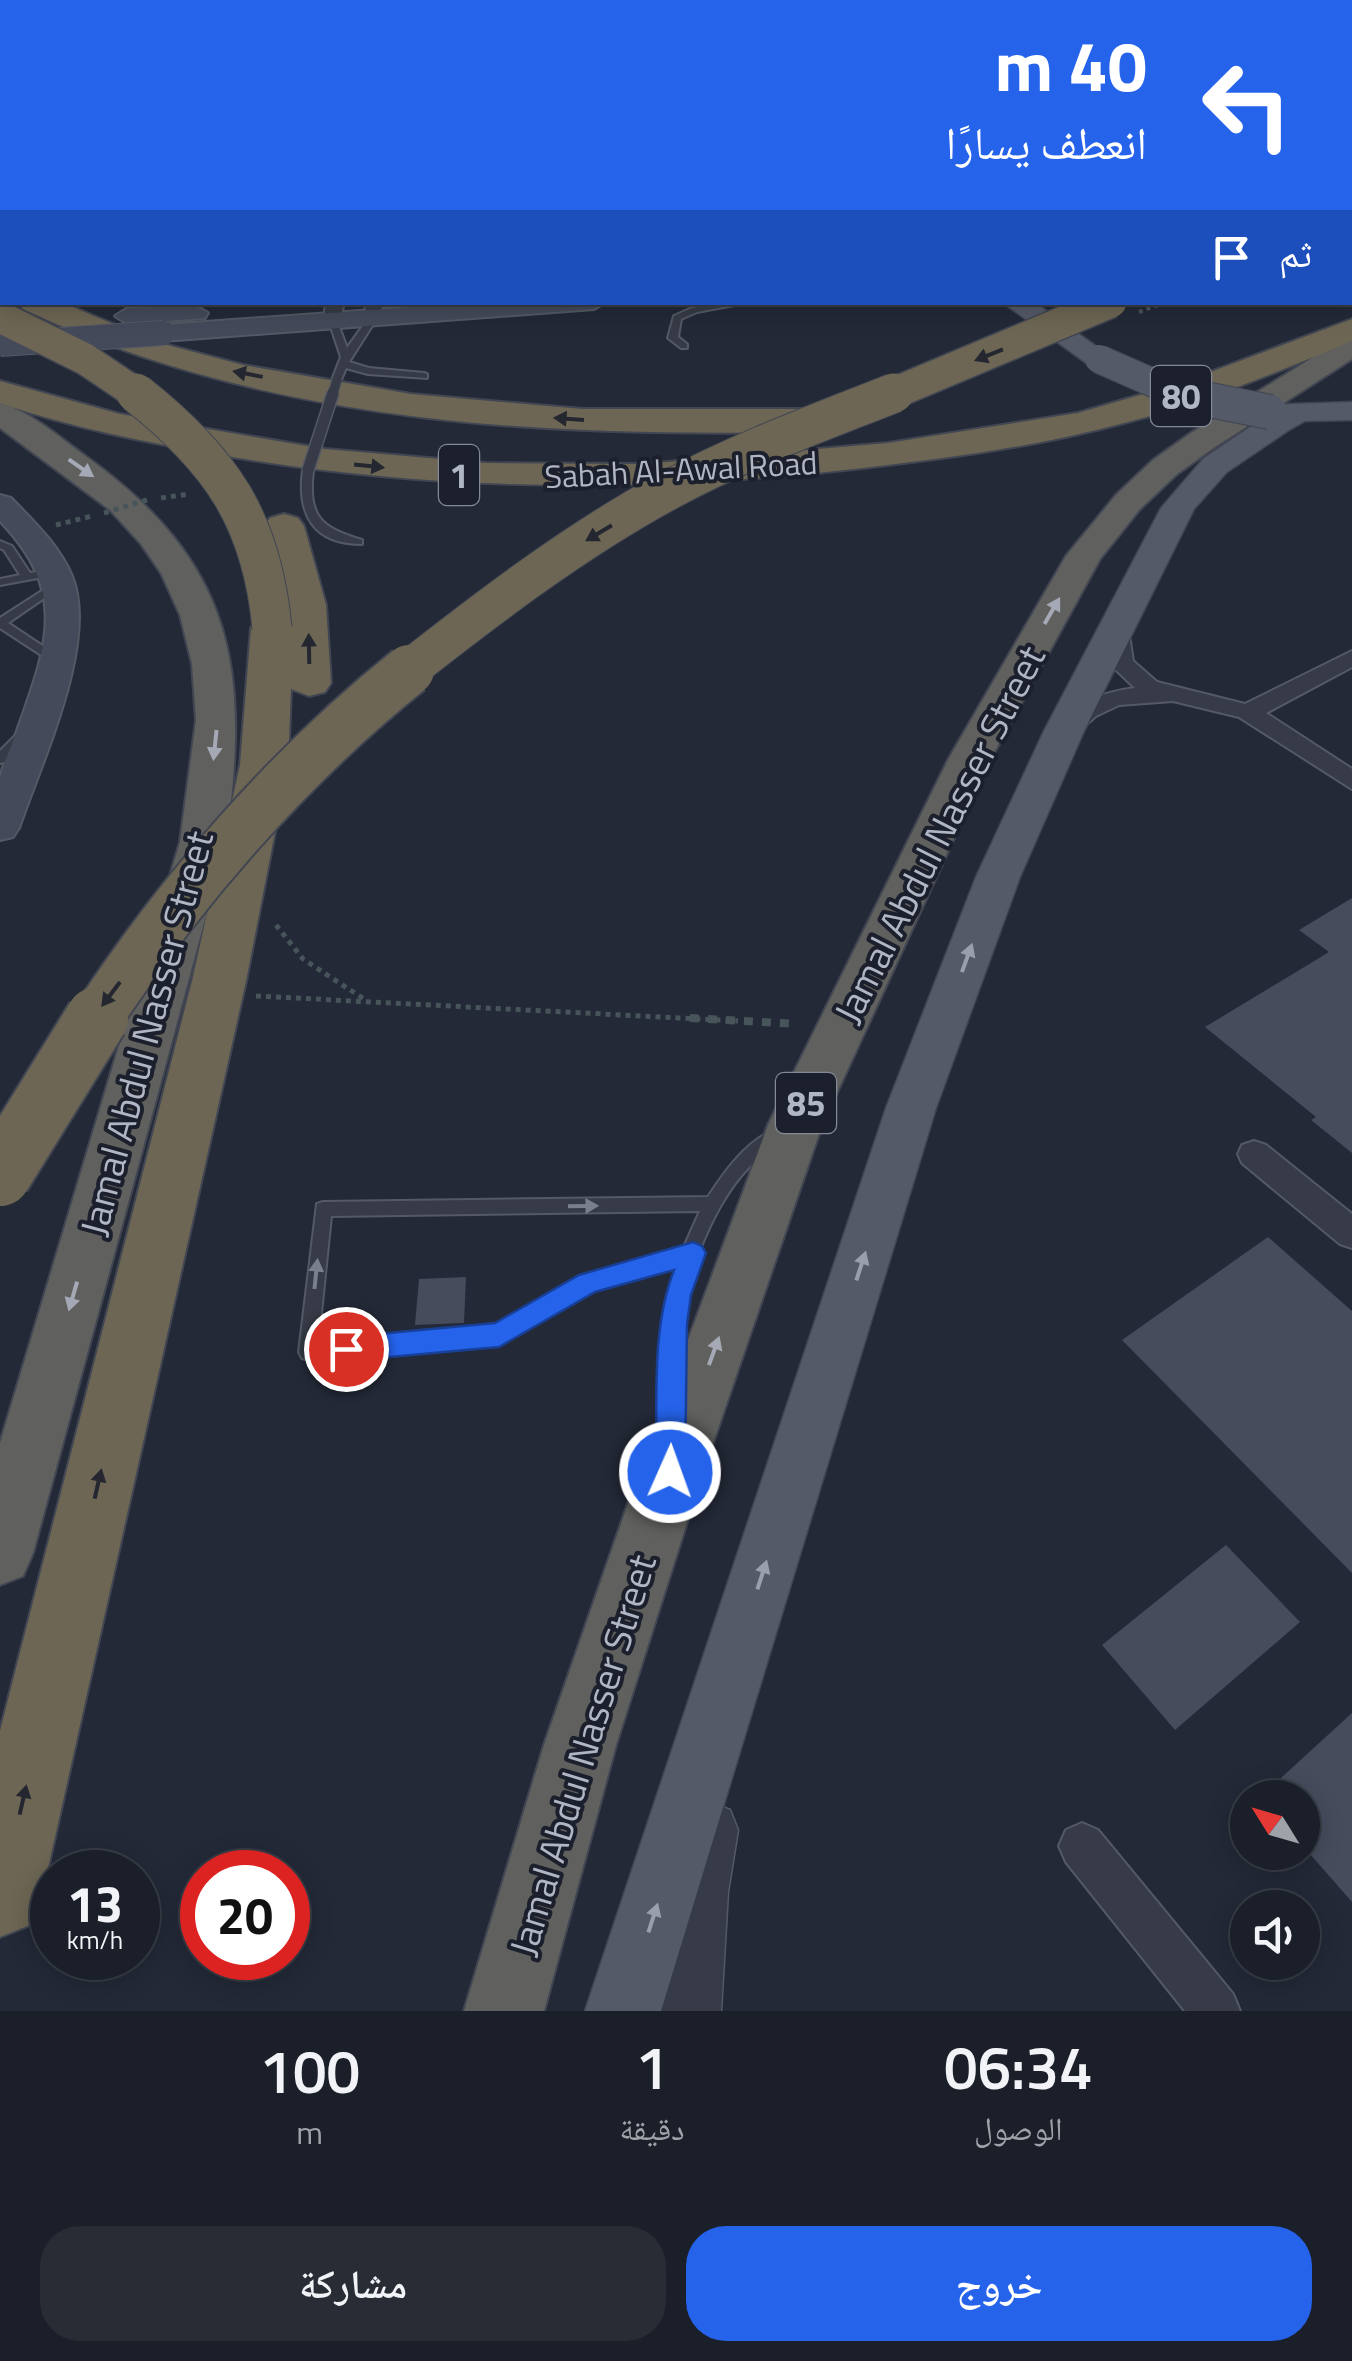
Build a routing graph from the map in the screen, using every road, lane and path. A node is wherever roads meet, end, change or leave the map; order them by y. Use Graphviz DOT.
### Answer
graph roads {
  1 [pos="12,305"];
  2 [pos="41,305"];
  3 [pos="464,305"];
  4 [pos="727,305"];
  5 [pos="1018,305"];
  6 [pos="1104,305"];
  7 [pos="377,307"];
  8 [pos="334,310"];
  9 [pos="0,321"];
  10 [pos="1352,329"];
  11 [pos="0,344"];
  12 [pos="684,346"];
  13 [pos="1352,346"];
  14 [pos="0,358"];
  15 [pos="1182,358"];
  16 [pos="345,360"];
  17 [pos="1100,375"];
  18 [pos="424,376"];
  19 [pos="0,390"];
  20 [pos="935,410"];
  21 [pos="1352,411"];
  22 [pos="0,413"];
  23 [pos="1282,413"];
  24 [pos="150,499"];
  25 [pos="0,504"];
  26 [pos="9,534"];
  27 [pos="358,542"];
  28 [pos="47,577"];
  29 [pos="0,582"];
  30 [pos="0,623"];
  31 [pos="1116,628"];
  32 [pos="1352,658"];
  33 [pos="56,660"];
  34 [pos="1177,697"];
  35 [pos="1248,712"];
  36 [pos="34,725"];
  37 [pos="1064,731"];
  38 [pos="0,759"];
  39 [pos="1352,781"];
  40 [pos="0,828"];
  41 [pos="262,896"];
  42 [pos="235,995"];
  43 [pos="370,1002"];
  44 [pos="842,1026"];
  45 [pos="795,1125"];
  46 [pos="1254,1154"];
  47 [pos="0,1175"];
  48 [pos="171,1181"];
  49 [pos="712,1204"];
  50 [pos="1352,1234"];
  51 [pos="693,1253"];
  52 [pos="670,1472"];
  53 [pos="0,1553"];
  54 [pos="740,1644"];
  55 [pos="1082,1846"];
  56 [pos="0,1895"];
  57 [pos="504,2011"];
  58 [pos="623,2011"];
  59 [pos="691,2011"];
  60 [pos="1216,2011"];
  41 -- 1 [label="highway, one-way, bridge"];
  20 -- 2 [label="highway, one-way"];
  3 -- 7 [label="main road"];
  4 -- 12 [label="lane"];
  5 -- 17 [label="main road, 80"];
  6 -- 47 [label="highway, one-way, bridge"];
  7 -- 8 [label="main road"];
  7 -- 16 [label="lane"];
  8 -- 9 [label="main road, bridge"];
  8 -- 11 [label="main road, bridge"];
  8 -- 16 [label="lane"];
  9 -- 48 [label="highway, bridge"];
  19 -- 10 [label="highway, Sabah Al-Awal Road / 1, one-way"];
  44 -- 13 [label="highway, Jamal Abdul Nasser Street / 85, one-way"];
  14 -- 17 [label="highway, Sabah Al-Awal Road / 1"];
  15 -- 17 [label="highway, Sabah Al-Awal Road / 1"];
  16 -- 18 [label="lane"];
  16 -- 27 [label="lane, bridge"];
  17 -- 23 [label="main road, 80, bridge"];
  21 -- 23 [label="main road, 80"];
  22 -- 53 [label="highway, Jamal Abdul Nasser Street, one-way"];
  23 -- 31 [label="main road, Jamal Abdul Nasser Street"];
  24 -- 26 [label="path, bridge"];
  25 -- 26 [label="main road"];
  26 -- 28 [label="main road"];
  28 -- 29 [label="lane"];
  28 -- 30 [label="lane"];
  28 -- 33 [label="main road"];
  30 -- 33 [label="lane"];
  31 -- 34 [label="street"];
  31 -- 37 [label="main road, Jamal Abdul Nasser Street"];
  32 -- 35 [label="street"];
  33 -- 36 [label="main road"];
  34 -- 35 [label="street"];
  34 -- 37 [label="street"];
  35 -- 39 [label="street"];
  36 -- 38 [label="lane"];
  36 -- 40 [label="main road"];
  54 -- 37 [label="main road, Jamal Abdul Nasser Street, one-way"];
  41 -- 42 [label="highway"];
  41 -- 43 [label="path"];
  42 -- 43 [label="path"];
  42 -- 48 [label="highway"];
  43 -- 44 [label="path"];
  44 -- 45 [label="highway, Jamal Abdul Nasser Street / 85"];
  45 -- 49 [label="lane"];
  52 -- 45 [label="highway, Jamal Abdul Nasser Street / 85, one-way"];
  46 -- 50 [label="street"];
  56 -- 48 [label="highway, one-way"];
  49 -- 51 [label="lane"];
  51 -- 49 [label="lane, one-way"];
  51 -- 52 [label="lane"];
  52 -- 57 [label="highway, Jamal Abdul Nasser Street / 85"];
  58 -- 54 [label="main road, Jamal Abdul Nasser Street, one-way"];
  54 -- 59 [label="street"];
  55 -- 60 [label="street"];
}
